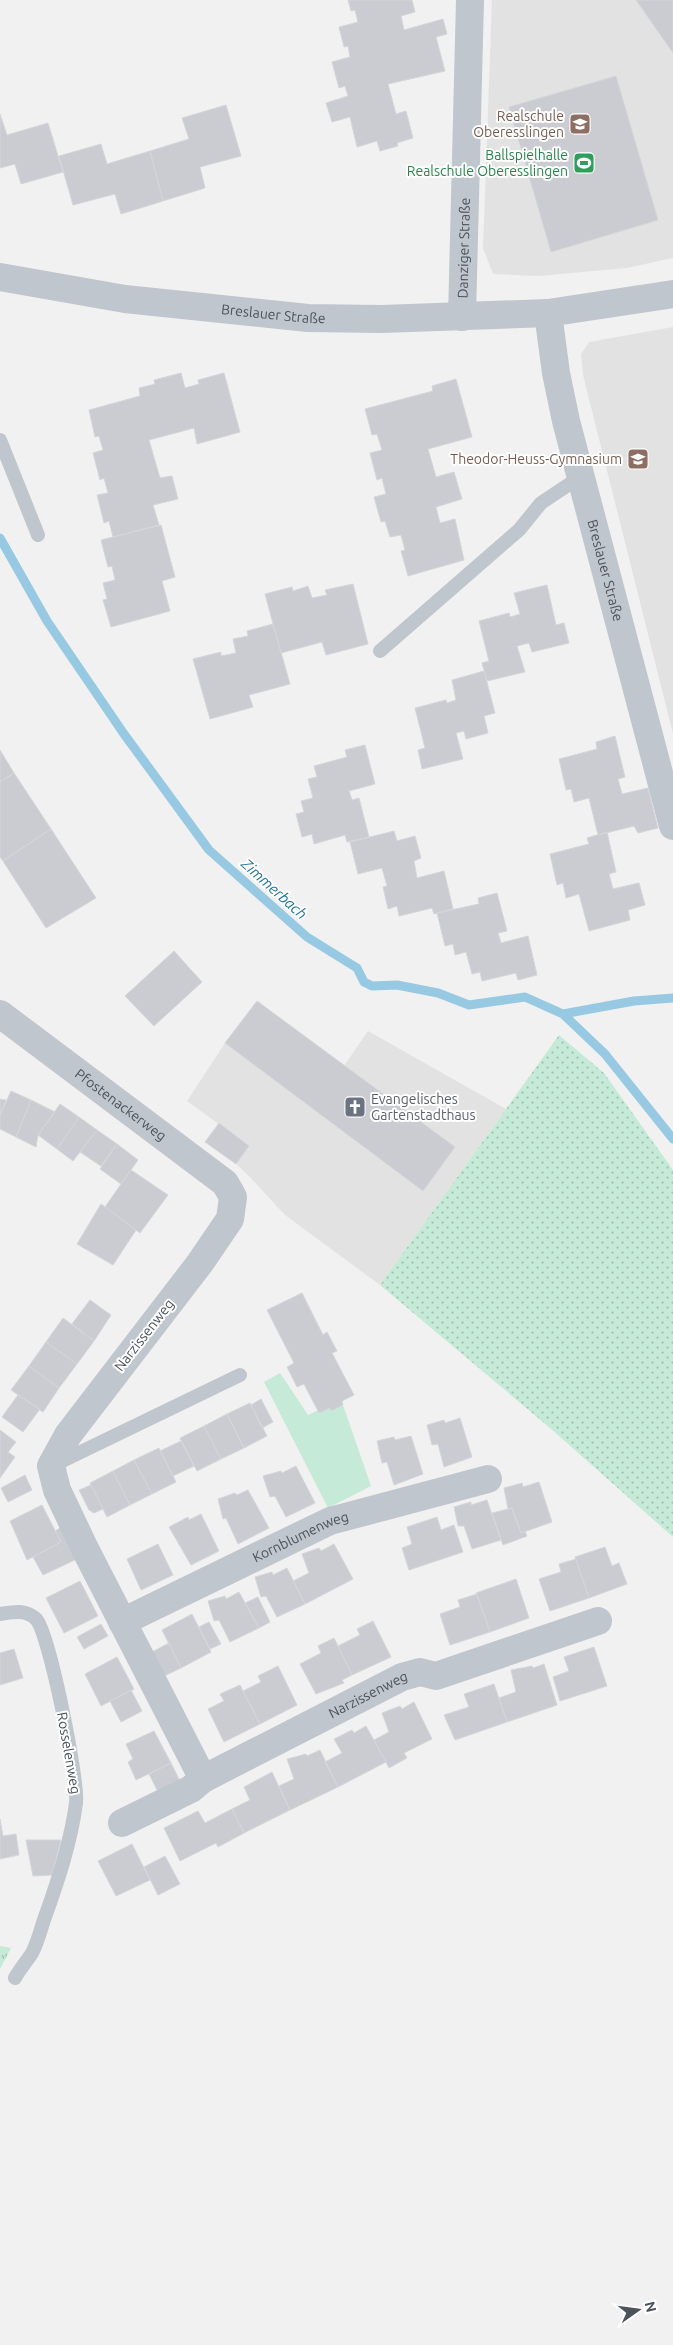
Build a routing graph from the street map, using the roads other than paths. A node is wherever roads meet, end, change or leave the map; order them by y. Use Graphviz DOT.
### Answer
graph roads {
  1 [pos="470,0"];
  2 [pos="0,277"];
  3 [pos="673,294"];
  4 [pos="548,313"];
  5 [pos="462,317"];
  6 [pos="0,440"];
  7 [pos="580,477"];
  8 [pos="38,535"];
  9 [pos="380,651"];
  10 [pos="673,826"];
  11 [pos="0,1014"];
  12 [pos="234,1203"];
  13 [pos="240,1375"];
  14 [pos="51,1466"];
  15 [pos="488,1479"];
  16 [pos="0,1614"];
  17 [pos="598,1621"];
  18 [pos="122,1622"];
  19 [pos="203,1779"];
  20 [pos="122,1823"];
  21 [pos="15,1978"];
  1 -- 5 [label="street, Danziger Straße"];
  2 -- 5 [label="street, Breslauer Straße"];
  3 -- 4 [label="street, Breslauer Straße"];
  4 -- 5 [label="street, Breslauer Straße"];
  4 -- 7 [label="street, Breslauer Straße"];
  6 -- 8 [label="lane"];
  7 -- 9 [label="lane"];
  7 -- 10 [label="street, Breslauer Straße"];
  11 -- 12 [label="street, Pfostenackerweg"];
  12 -- 14 [label="street, Narzissenweg"];
  13 -- 14 [label="lane"];
  14 -- 18 [label="street"];
  15 -- 18 [label="street, Kornblumenweg"];
  16 -- 21 [label="lane, Rosselenweg"];
  17 -- 19 [label="street, Narzissenweg"];
  18 -- 19 [label="street"];
  19 -- 20 [label="street, Narzissenweg"];
}
